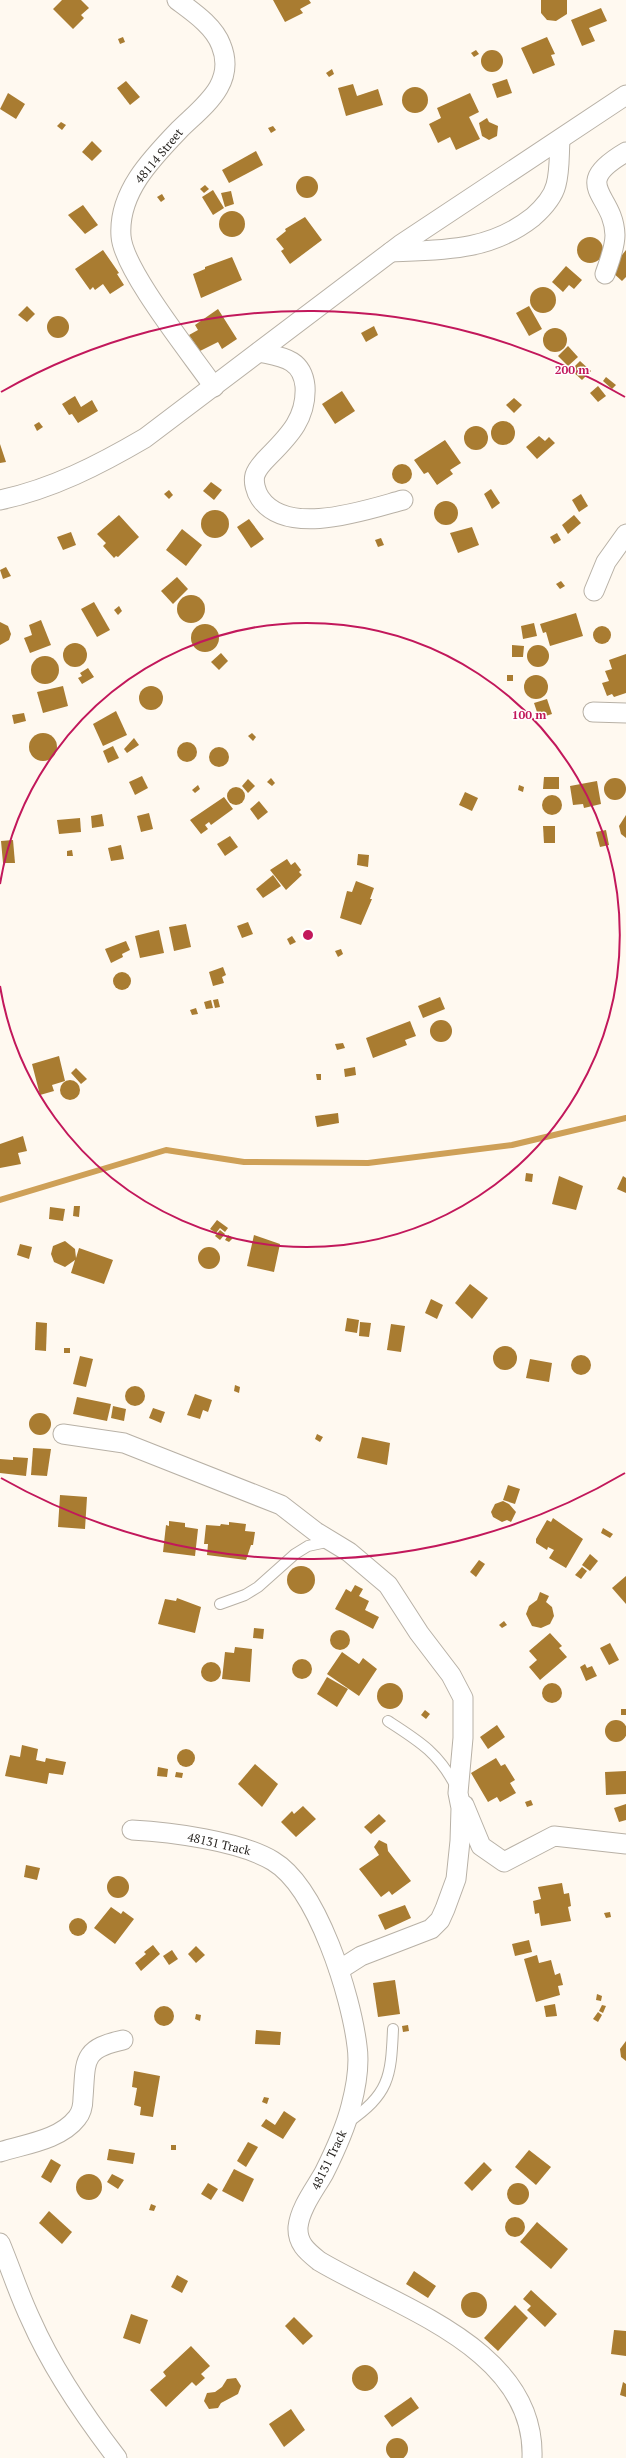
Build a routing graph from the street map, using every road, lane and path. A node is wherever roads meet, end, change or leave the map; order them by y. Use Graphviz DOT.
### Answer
graph roads {
  1 [pos="177,0"];
  2 [pos="626,95"];
  3 [pos="560,140"];
  4 [pos="626,152"];
  5 [pos="391,252"];
  6 [pos="605,274"];
  7 [pos="259,352"];
  8 [pos="214,387"];
  9 [pos="0,500"];
  10 [pos="403,500"];
  11 [pos="626,534"];
  12 [pos="594,591"];
  13 [pos="593,712"];
  14 [pos="626,713"];
  15 [pos="63,1434"];
  16 [pos="331,1541"];
  17 [pos="220,1604"];
  18 [pos="388,1721"];
  19 [pos="458,1793"];
  20 [pos="132,1830"];
  21 [pos="626,1844"];
  22 [pos="339,1970"];
  23 [pos="393,2029"];
  24 [pos="122,2040"];
  25 [pos="346,2124"];
  26 [pos="0,2152"];
  27 [pos="0,2243"];
  28 [pos="117,2458"];
  29 [pos="532,2458"];
  1 -- 8 [label="street, 48114 Street"];
  2 -- 3 [label="street"];
  3 -- 5 [label="street"];
  3 -- 5 [label="street"];
  4 -- 6 [label="street"];
  5 -- 7 [label="street"];
  7 -- 8 [label="street"];
  7 -- 10 [label="street"];
  8 -- 9 [label="street"];
  11 -- 12 [label="street"];
  13 -- 14 [label="street"];
  15 -- 16 [label="street"];
  16 -- 17 [label="lane"];
  16 -- 19 [label="street"];
  18 -- 19 [label="lane"];
  19 -- 21 [label="street"];
  19 -- 22 [label="street"];
  20 -- 22 [label="street, 48131 Track"];
  22 -- 25 [label="street, 48131 Track"];
  23 -- 25 [label="lane"];
  24 -- 26 [label="street"];
  25 -- 29 [label="street, 48131 Track"];
  27 -- 28 [label="street"];
}
